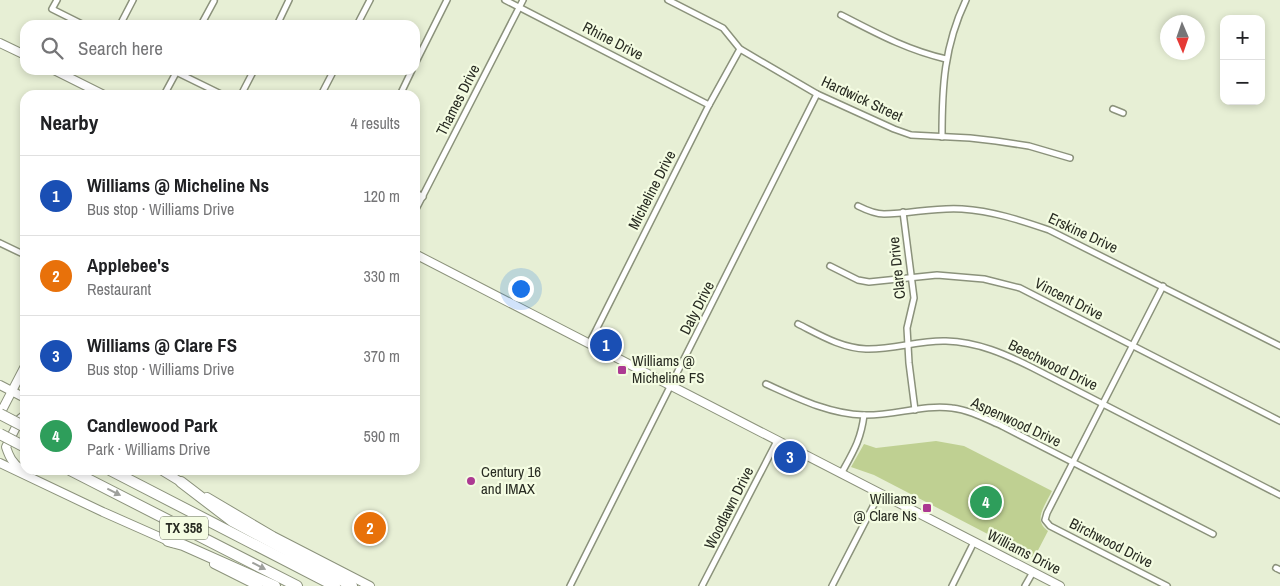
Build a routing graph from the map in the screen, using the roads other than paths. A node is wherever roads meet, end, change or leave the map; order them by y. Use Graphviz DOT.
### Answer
graph roads {
  1 [pos="56,0"];
  2 [pos="132,0"];
  3 [pos="289,0"];
  4 [pos="370,0"];
  5 [pos="448,0"];
  6 [pos="505,0"];
  7 [pos="523,0"];
  8 [pos="668,0"];
  9 [pos="966,0"];
  10 [pos="214,1"];
  11 [pos="520,7"];
  12 [pos="841,15"];
  13 [pos="74,20"];
  14 [pos="122,20"];
  15 [pos="204,20"];
  16 [pos="279,20"];
  17 [pos="360,20"];
  18 [pos="0,43"];
  19 [pos="740,49"];
  20 [pos="20,53"];
  21 [pos="420,54"];
  22 [pos="946,59"];
  23 [pos="64,75"];
  24 [pos="173,75"];
  25 [pos="183,75"];
  26 [pos="251,75"];
  27 [pos="331,75"];
  28 [pos="410,75"];
  29 [pos="94,90"];
  30 [pos="166,90"];
  31 [pos="213,90"];
  32 [pos="244,90"];
  33 [pos="324,90"];
  34 [pos="402,90"];
  35 [pos="817,94"];
  36 [pos="709,104"];
  37 [pos="1113,108"];
  38 [pos="1123,113"];
  39 [pos="942,137"];
  40 [pos="1070,158"];
  41 [pos="420,194"];
  42 [pos="423,196"];
  43 [pos="420,202"];
  44 [pos="858,206"];
  45 [pos="903,212"];
  46 [pos="0,243"];
  47 [pos="20,253"];
  48 [pos="420,257"];
  49 [pos="830,266"];
  50 [pos="912,276"];
  51 [pos="1163,286"];
  52 [pos="798,324"];
  53 [pos="589,344"];
  54 [pos="908,344"];
  55 [pos="1133,346"];
  56 [pos="1280,346"];
  57 [pos="20,376"];
  58 [pos="0,384"];
  59 [pos="766,384"];
  60 [pos="671,386"];
  61 [pos="12,391"];
  62 [pos="20,395"];
  63 [pos="1102,404"];
  64 [pos="915,410"];
  65 [pos="0,414"];
  66 [pos="864,415"];
  67 [pos="20,419"];
  68 [pos="1280,421"];
  69 [pos="20,424"];
  70 [pos="0,434"];
  71 [pos="777,440"];
  72 [pos="20,444"];
  73 [pos="0,462"];
  74 [pos="1073,463"];
  75 [pos="20,468"];
  76 [pos="20,472"];
  77 [pos="841,474"];
  78 [pos="25,475"];
  79 [pos="30,475"];
  80 [pos="80,475"];
  81 [pos="120,475"];
  82 [pos="169,475"];
  83 [pos="181,482"];
  84 [pos="49,487"];
  85 [pos="880,493"];
  86 [pos="1280,495"];
  87 [pos="1213,534"];
  88 [pos="168,541"];
  89 [pos="974,542"];
  90 [pos="1033,572"];
  91 [pos="258,586"];
  92 [pos="275,586"];
  93 [pos="297,586"];
  94 [pos="335,586"];
  95 [pos="352,586"];
  96 [pos="370,586"];
  97 [pos="570,586"];
  98 [pos="702,586"];
  99 [pos="832,586"];
  100 [pos="952,586"];
  101 [pos="1026,586"];
  102 [pos="1060,586"];
  103 [pos="1168,586"];
  1 -- 13 [label="street"];
  2 -- 14 [label="street"];
  3 -- 16 [label="street"];
  4 -- 17 [label="street"];
  5 -- 21 [label="street"];
  6 -- 11 [label="street, Rhine Drive"];
  7 -- 11 [label="street, Thames Drive"];
  8 -- 19 [label="street, Hardwick Street"];
  9 -- 22 [label="street"];
  10 -- 15 [label="street"];
  11 -- 36 [label="street, Rhine Drive"];
  11 -- 42 [label="street, Thames Drive"];
  12 -- 22 [label="street"];
  18 -- 20 [label="street"];
  19 -- 35 [label="street, Hardwick Street"];
  19 -- 36 [label="street, Micheline Drive"];
  22 -- 39 [label="street"];
  23 -- 29 [label="street"];
  24 -- 30 [label="street"];
  25 -- 31 [label="street"];
  26 -- 32 [label="street"];
  27 -- 33 [label="street"];
  28 -- 34 [label="street"];
  35 -- 39 [label="street, Hardwick Street"];
  35 -- 60 [label="street, Daly Drive"];
  36 -- 53 [label="street, Micheline Drive"];
  37 -- 38 [label="street"];
  39 -- 40 [label="street, Hardwick Street"];
  41 -- 42 [label="street"];
  42 -- 43 [label="street, Thames Drive"];
  44 -- 45 [label="street, Erskine Drive"];
  45 -- 50 [label="street, Clare Drive"];
  45 -- 51 [label="street, Erskine Drive"];
  46 -- 47 [label="street"];
  48 -- 53 [label="street, Williams Drive"];
  49 -- 50 [label="street, Vincent Drive"];
  50 -- 54 [label="street, Clare Drive"];
  50 -- 55 [label="street, Vincent Drive"];
  51 -- 55 [label="street"];
  51 -- 56 [label="street, Erskine Drive"];
  52 -- 54 [label="street, Beechwood Drive"];
  53 -- 60 [label="street, Williams Drive"];
  54 -- 63 [label="street, Beechwood Drive"];
  54 -- 64 [label="street, Clare Drive"];
  55 -- 63 [label="street"];
  55 -- 68 [label="street, Vincent Drive"];
  57 -- 61 [label="street"];
  58 -- 61 [label="street"];
  59 -- 66 [label="street, Aspenwood Drive"];
  60 -- 71 [label="street, Williams Drive"];
  60 -- 97 [label="street, Daly Drive"];
  61 -- 62 [label="street"];
  61 -- 65 [label="street"];
  63 -- 74 [label="street"];
  63 -- 86 [label="street, Beechwood Drive"];
  64 -- 66 [label="street, Aspenwood Drive"];
  64 -- 74 [label="street, Aspenwood Drive"];
  65 -- 69 [label="highway, bridge"];
  66 -- 77 [label="street"];
  67 -- 75 [label="street"];
  70 -- 72 [label="highway, bridge"];
  71 -- 77 [label="street, Williams Drive"];
  71 -- 98 [label="street, Woodlawn Drive"];
  73 -- 76 [label="street"];
  74 -- 87 [label="street, Aspenwood Drive"];
  74 -- 103 [label="street, Birchwood Drive"];
  77 -- 85 [label="street, Williams Drive"];
  78 -- 84 [label="street"];
  79 -- 84 [label="street"];
  80 -- 93 [label="highway, TX 358, one-way"];
  81 -- 94 [label="highway, TX 358"];
  82 -- 83 [label="street"];
  83 -- 95 [label="highway"];
  83 -- 96 [label="street"];
  84 -- 88 [label="street"];
  85 -- 89 [label="street, Williams Drive"];
  85 -- 99 [label="street"];
  88 -- 91 [label="street"];
  88 -- 92 [label="highway"];
  89 -- 90 [label="street, Williams Drive"];
  89 -- 100 [label="street"];
  90 -- 101 [label="street"];
  90 -- 102 [label="street, Williams Drive"];
}
